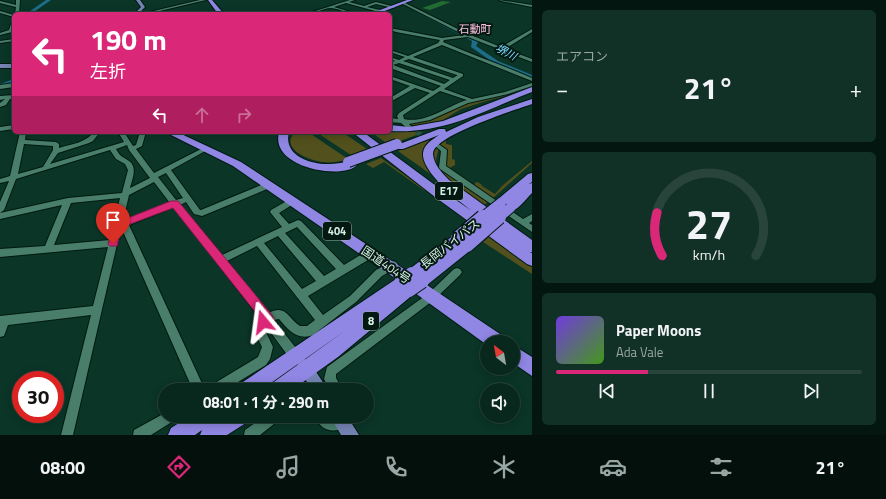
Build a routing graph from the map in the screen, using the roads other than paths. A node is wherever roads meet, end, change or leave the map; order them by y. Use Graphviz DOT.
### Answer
graph roads {
  1 [pos="7,0"];
  2 [pos="18,0"];
  3 [pos="138,0"];
  4 [pos="207,0"];
  5 [pos="352,0"];
  6 [pos="501,0"];
  7 [pos="526,0"];
  8 [pos="0,1"];
  9 [pos="407,1"];
  10 [pos="345,2"];
  11 [pos="518,4"];
  12 [pos="369,5"];
  13 [pos="386,5"];
  14 [pos="393,6"];
  15 [pos="532,6"];
  16 [pos="18,7"];
  17 [pos="330,7"];
  18 [pos="363,7"];
  19 [pos="0,12"];
  20 [pos="17,12"];
  21 [pos="138,12"];
  22 [pos="152,12"];
  23 [pos="216,12"];
  24 [pos="219,12"];
  25 [pos="314,12"];
  26 [pos="348,12"];
  27 [pos="372,12"];
  28 [pos="7,14"];
  29 [pos="0,15"];
  30 [pos="12,15"];
  31 [pos="12,25"];
  32 [pos="392,30"];
  33 [pos="532,30"];
  34 [pos="0,34"];
  35 [pos="465,36"];
  36 [pos="12,40"];
  37 [pos="441,41"];
  38 [pos="0,42"];
  39 [pos="501,49"];
  40 [pos="392,52"];
  41 [pos="411,57"];
  42 [pos="392,59"];
  43 [pos="400,61"];
  44 [pos="532,61"];
  45 [pos="392,65"];
  46 [pos="0,66"];
  47 [pos="12,66"];
  48 [pos="392,67"];
  49 [pos="392,79"];
  50 [pos="454,80"];
  51 [pos="532,80"];
  52 [pos="532,84"];
  53 [pos="12,86"];
  54 [pos="414,86"];
  55 [pos="2,87"];
  56 [pos="443,88"];
  57 [pos="532,89"];
  58 [pos="434,93"];
  59 [pos="532,96"];
  60 [pos="11,97"];
  61 [pos="0,98"];
  62 [pos="392,99"];
  63 [pos="471,100"];
  64 [pos="532,101"];
  65 [pos="0,105"];
  66 [pos="495,105"];
  67 [pos="506,110"];
  68 [pos="477,116"];
  69 [pos="392,120"];
  70 [pos="403,122"];
  71 [pos="12,127"];
  72 [pos="410,127"];
  73 [pos="392,128"];
  74 [pos="0,129"];
  75 [pos="23,134"];
  76 [pos="96,134"];
  77 [pos="122,134"];
  78 [pos="142,134"];
  79 [pos="174,134"];
  80 [pos="283,134"];
  81 [pos="290,134"];
  82 [pos="350,134"];
  83 [pos="360,134"];
  84 [pos="368,134"];
  85 [pos="22,142"];
  86 [pos="437,145"];
  87 [pos="129,146"];
  88 [pos="112,148"];
  89 [pos="205,149"];
  90 [pos="56,151"];
  91 [pos="350,163"];
  92 [pos="46,168"];
  93 [pos="168,170"];
  94 [pos="532,176"];
  95 [pos="14,178"];
  96 [pos="154,178"];
  97 [pos="0,181"];
  98 [pos="269,185"];
  99 [pos="532,187"];
  100 [pos="532,192"];
  101 [pos="126,194"];
  102 [pos="439,194"];
  103 [pos="187,199"];
  104 [pos="68,201"];
  105 [pos="292,201"];
  106 [pos="174,204"];
  107 [pos="509,205"];
  108 [pos="0,210"];
  109 [pos="0,216"];
  110 [pos="532,217"];
  111 [pos="523,223"];
  112 [pos="121,224"];
  113 [pos="283,229"];
  114 [pos="532,229"];
  115 [pos="258,241"];
  116 [pos="113,244"];
  117 [pos="532,247"];
  118 [pos="48,248"];
  119 [pos="532,251"];
  120 [pos="0,253"];
  121 [pos="370,254"];
  122 [pos="220,260"];
  123 [pos="532,260"];
  124 [pos="392,265"];
  125 [pos="343,270"];
  126 [pos="457,272"];
  127 [pos="323,282"];
  128 [pos="302,295"];
  129 [pos="432,296"];
  130 [pos="98,310"];
  131 [pos="268,319"];
  132 [pos="2,321"];
  133 [pos="323,322"];
  134 [pos="0,332"];
  135 [pos="487,335"];
  136 [pos="520,358"];
  137 [pos="300,362"];
  138 [pos="532,367"];
  139 [pos="196,383"];
  140 [pos="226,383"];
  141 [pos="260,383"];
  142 [pos="283,383"];
  143 [pos="316,383"];
  144 [pos="333,383"];
  145 [pos="159,423"];
  146 [pos="196,423"];
  147 [pos="228,423"];
  148 [pos="266,423"];
  149 [pos="328,423"];
  150 [pos="339,423"];
  151 [pos="67,435"];
  152 [pos="139,435"];
  153 [pos="178,435"];
  154 [pos="210,435"];
  155 [pos="250,435"];
  1 -- 8 [label="street"];
  2 -- 16 [label="street"];
  3 -- 21 [label="main road"];
  4 -- 22 [label="street"];
  4 -- 23 [label="highway"];
  4 -- 24 [label="highway"];
  5 -- 10 [label="street"];
  5 -- 12 [label="street"];
  6 -- 11 [label="street"];
  7 -- 11 [label="street"];
  8 -- 16 [label="street"];
  9 -- 14 [label="highway"];
  9 -- 35 [label="street"];
  10 -- 17 [label="street"];
  10 -- 18 [label="street"];
  11 -- 15 [label="street"];
  12 -- 13 [label="street"];
  12 -- 18 [label="street"];
  13 -- 14 [label="street"];
  13 -- 27 [label="street"];
  14 -- 27 [label="highway"];
  16 -- 20 [label="street"];
  17 -- 25 [label="street"];
  17 -- 26 [label="street"];
  18 -- 27 [label="street"];
  19 -- 28 [label="street"];
  28 -- 29 [label="street"];
  28 -- 30 [label="street"];
  31 -- 34 [label="street"];
  32 -- 37 [label="street"];
  33 -- 39 [label="street"];
  35 -- 37 [label="street"];
  35 -- 39 [label="street"];
  36 -- 38 [label="street"];
  37 -- 41 [label="street"];
  37 -- 51 [label="street"];
  39 -- 44 [label="street"];
  40 -- 41 [label="street"];
  41 -- 43 [label="street"];
  41 -- 50 [label="street"];
  42 -- 43 [label="street"];
  43 -- 45 [label="street"];
  43 -- 50 [label="street"];
  46 -- 47 [label="main road"];
  48 -- 56 [label="street"];
  49 -- 54 [label="street"];
  50 -- 56 [label="street"];
  52 -- 63 [label="street"];
  53 -- 55 [label="street"];
  54 -- 58 [label="street"];
  54 -- 62 [label="street"];
  56 -- 58 [label="street"];
  56 -- 63 [label="street"];
  57 -- 66 [label="highway"];
  58 -- 70 [label="street"];
  59 -- 66 [label="highway"];
  59 -- 67 [label="highway"];
  60 -- 61 [label="street"];
  60 -- 65 [label="street"];
  63 -- 70 [label="street"];
  64 -- 67 [label="highway"];
  66 -- 68 [label="highway"];
  67 -- 68 [label="highway"];
  68 -- 73 [label="highway"];
  68 -- 91 [label="highway"];
  68 -- 117 [label="highway"];
  69 -- 70 [label="street"];
  70 -- 72 [label="street"];
  71 -- 74 [label="street"];
  75 -- 85 [label="street"];
  76 -- 90 [label="street"];
  77 -- 87 [label="street"];
  78 -- 87 [label="street"];
  79 -- 89 [label="highway, 国道404号 / 404"];
  80 -- 91 [label="highway"];
  81 -- 91 [label="highway"];
  82 -- 102 [label="highway"];
  83 -- 102 [label="highway, E17"];
  84 -- 119 [label="highway, E17"];
  85 -- 90 [label="street"];
  85 -- 95 [label="street"];
  86 -- 111 [label="street"];
  87 -- 88 [label="street"];
  87 -- 96 [label="street"];
  88 -- 92 [label="street"];
  88 -- 101 [label="street"];
  89 -- 93 [label="street"];
  89 -- 98 [label="highway, 国道404号 / 404"];
  90 -- 92 [label="street"];
  92 -- 95 [label="street"];
  93 -- 96 [label="street"];
  93 -- 103 [label="street"];
  94 -- 107 [label="highway, 長岡バイパス / 8"];
  95 -- 97 [label="street"];
  95 -- 108 [label="street"];
  96 -- 101 [label="street"];
  96 -- 106 [label="street"];
  98 -- 103 [label="street"];
  98 -- 105 [label="highway, 国道404号 / 404"];
  99 -- 107 [label="highway, 長岡バイパス / 8"];
  100 -- 107 [label="main road"];
  101 -- 104 [label="street"];
  101 -- 112 [label="street"];
  102 -- 123 [label="highway, E17"];
  103 -- 106 [label="street"];
  104 -- 109 [label="street"];
  104 -- 118 [label="street"];
  105 -- 113 [label="street"];
  105 -- 121 [label="highway, 国道404号 / 404"];
  106 -- 112 [label="street"];
  106 -- 122 [label="street"];
  107 -- 137 [label="highway, 長岡バイパス / 8, bridge"];
  110 -- 111 [label="street"];
  111 -- 114 [label="street"];
  112 -- 116 [label="street"];
  112 -- 139 [label="street"];
  113 -- 115 [label="street"];
  113 -- 125 [label="street"];
  113 -- 127 [label="street"];
  115 -- 122 [label="street"];
  115 -- 128 [label="street"];
  116 -- 118 [label="street"];
  116 -- 130 [label="street"];
  118 -- 120 [label="street"];
  121 -- 124 [label="highway, 国道404号 / 404"];
  121 -- 125 [label="street"];
  122 -- 131 [label="street"];
  124 -- 129 [label="highway, 国道404号 / 404"];
  124 -- 133 [label="street"];
  125 -- 127 [label="street"];
  126 -- 129 [label="street"];
  127 -- 128 [label="street"];
  128 -- 133 [label="street"];
  129 -- 135 [label="highway, 国道404号 / 404"];
  129 -- 144 [label="street"];
  130 -- 132 [label="street"];
  130 -- 151 [label="street"];
  131 -- 133 [label="street"];
  131 -- 137 [label="street"];
  131 -- 140 [label="street"];
  132 -- 134 [label="street"];
  136 -- 138 [label="highway"];
  137 -- 141 [label="highway, 長岡バイパス / 8"];
  137 -- 142 [label="highway, 長岡バイパス / 8"];
  137 -- 143 [label="main road"];
  145 -- 152 [label="street"];
  146 -- 153 [label="highway"];
  147 -- 154 [label="highway"];
  148 -- 155 [label="street"];
  149 -- 150 [label="street"];
}
